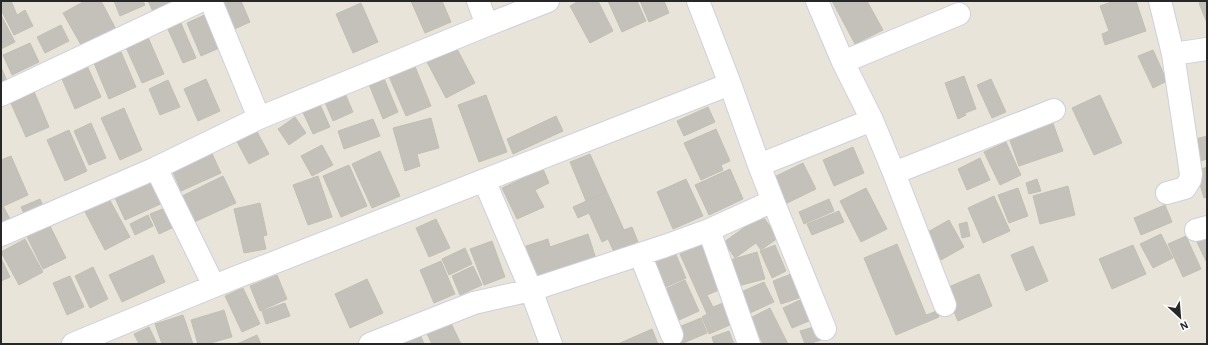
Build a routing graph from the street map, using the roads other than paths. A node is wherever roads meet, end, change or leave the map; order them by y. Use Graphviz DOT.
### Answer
graph roads {
  1 [pos="200,1"];
  2 [pos="211,1"];
  3 [pos="478,1"];
  4 [pos="548,1"];
  5 [pos="698,1"];
  6 [pos="817,1"];
  7 [pos="1160,1"];
  8 [pos="959,14"];
  9 [pos="488,25"];
  10 [pos="1207,49"];
  11 [pos="1173,54"];
  12 [pos="843,62"];
  13 [pos="730,84"];
  14 [pos="1,95"];
  15 [pos="1054,110"];
  16 [pos="259,118"];
  17 [pos="872,120"];
  18 [pos="759,166"];
  19 [pos="156,168"];
  20 [pos="894,173"];
  21 [pos="484,180"];
  22 [pos="1167,193"];
  23 [pos="773,201"];
  24 [pos="709,230"];
  25 [pos="1,235"];
  26 [pos="640,254"];
  27 [pos="214,286"];
  28 [pos="531,290"];
  29 [pos="945,305"];
  30 [pos="825,329"];
  31 [pos="672,335"];
  32 [pos="548,343"];
  33 [pos="73,344"];
  34 [pos="370,344"];
  35 [pos="749,344"];
  1 -- 14 [label="street"];
  2 -- 16 [label="street"];
  3 -- 9 [label="street"];
  4 -- 9 [label="street"];
  5 -- 13 [label="street"];
  6 -- 12 [label="street"];
  7 -- 11 [label="street"];
  8 -- 12 [label="street"];
  9 -- 16 [label="street"];
  10 -- 11 [label="street"];
  11 -- 22 [label="street"];
  12 -- 17 [label="street"];
  13 -- 18 [label="street"];
  13 -- 21 [label="street"];
  15 -- 20 [label="street"];
  16 -- 19 [label="street"];
  17 -- 18 [label="street"];
  17 -- 20 [label="street"];
  18 -- 23 [label="street"];
  19 -- 25 [label="street"];
  19 -- 27 [label="street"];
  20 -- 29 [label="street"];
  21 -- 27 [label="street"];
  21 -- 28 [label="street"];
  23 -- 24 [label="street"];
  23 -- 30 [label="street"];
  24 -- 26 [label="street"];
  24 -- 35 [label="street"];
  26 -- 28 [label="street"];
  26 -- 31 [label="street"];
  27 -- 33 [label="street"];
  28 -- 32 [label="street"];
  28 -- 34 [label="street"];
}
